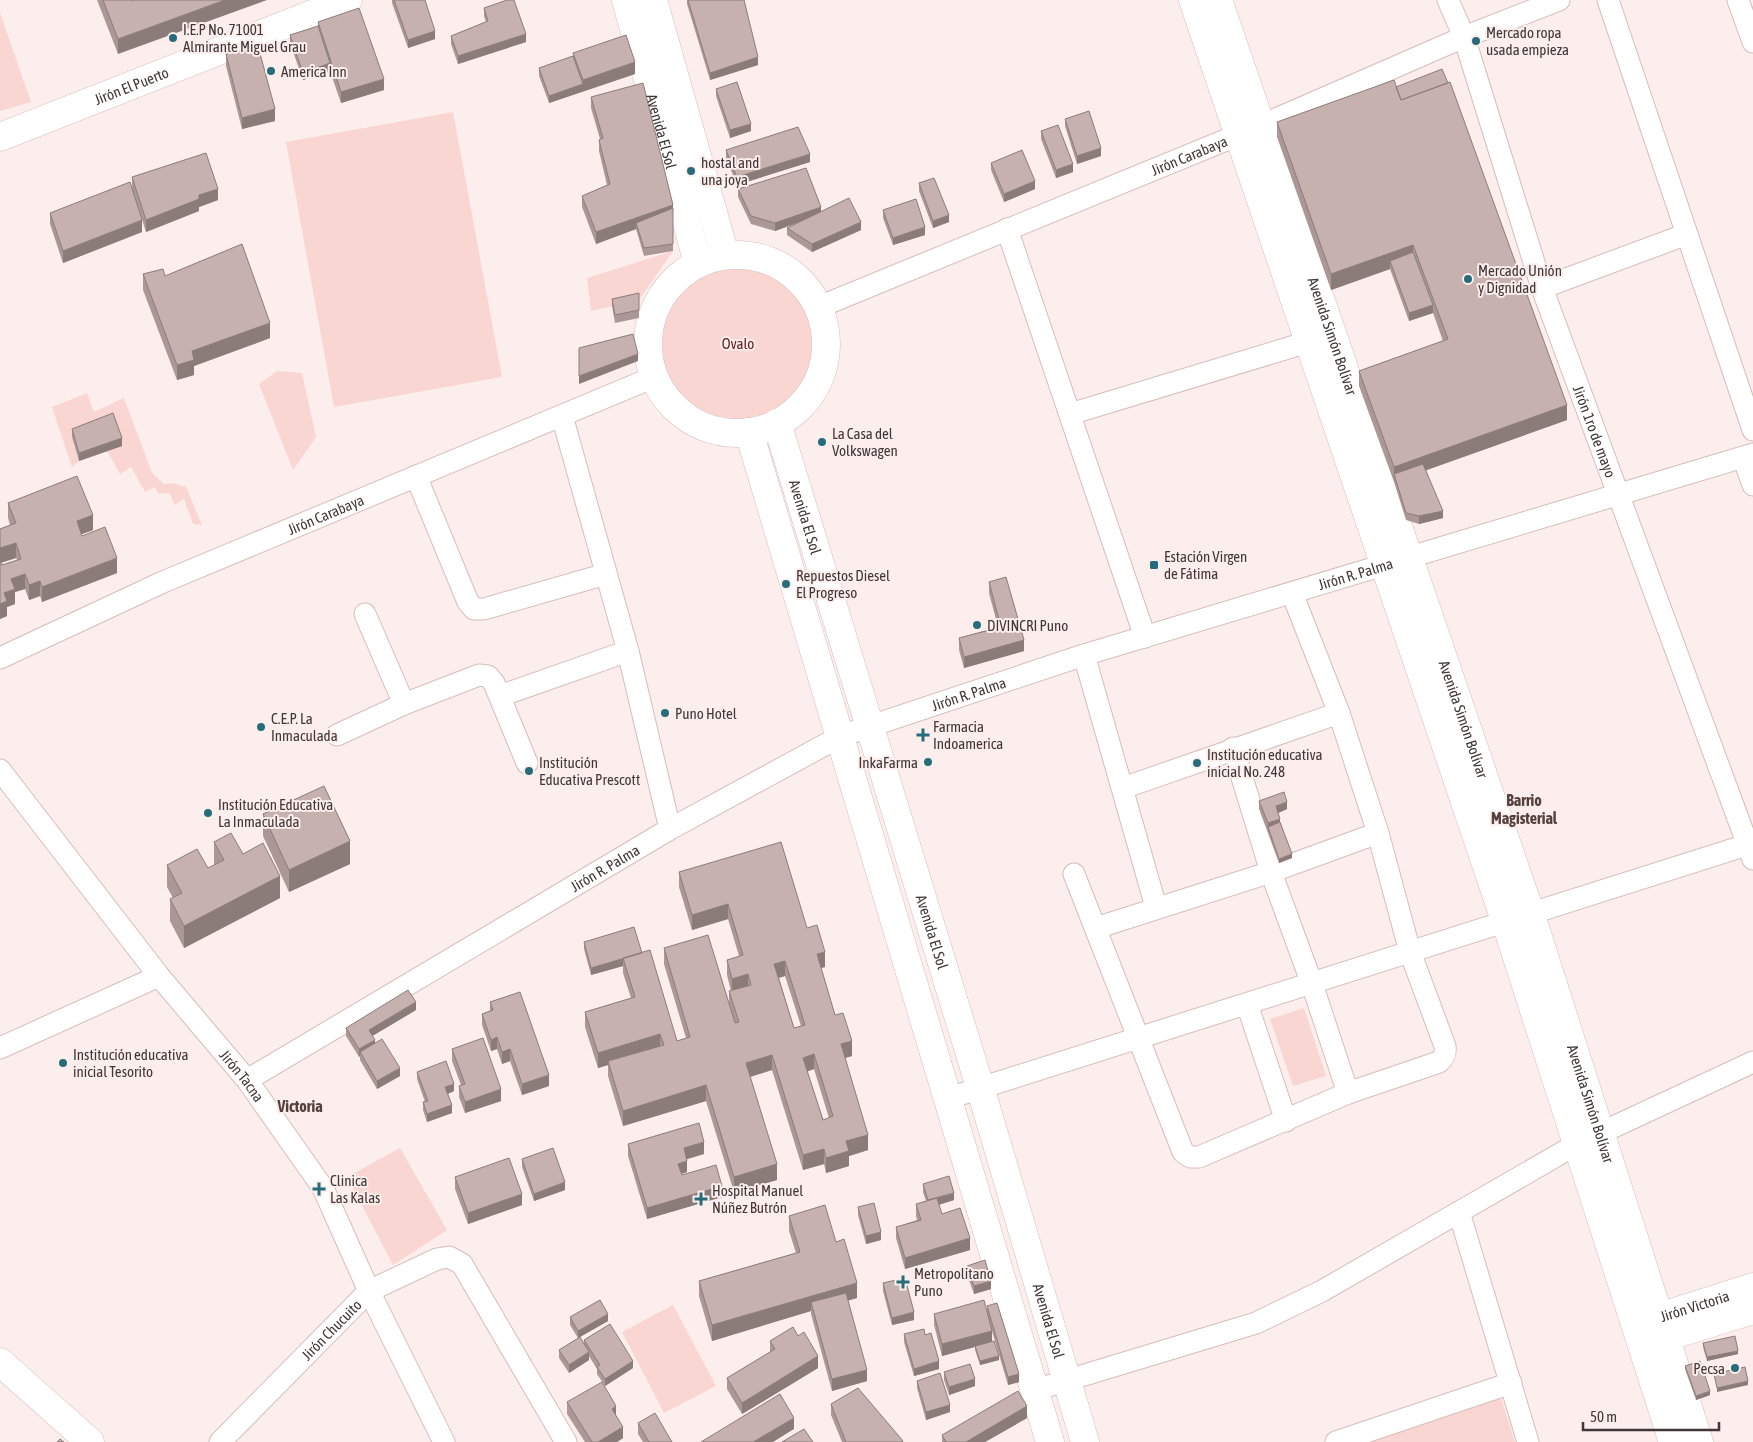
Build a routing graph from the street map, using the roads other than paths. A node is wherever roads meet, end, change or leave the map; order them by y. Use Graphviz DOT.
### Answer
graph roads {
  1 [pos="348,0"];
  2 [pos="626,0"];
  3 [pos="653,0"];
  4 [pos="1193,0"];
  5 [pos="1218,0"];
  6 [pos="1448,0"];
  7 [pos="1559,0"];
  8 [pos="1608,0"];
  9 [pos="1738,0"];
  10 [pos="1464,37"];
  11 [pos="1753,42"];
  12 [pos="1249,130"];
  13 [pos="0,138"];
  14 [pos="1007,229"];
  15 [pos="1687,234"];
  16 [pos="725,255"];
  17 [pos="698,263"];
  18 [pos="1542,288"];
  19 [pos="819,307"];
  20 [pos="1308,342"];
  21 [pos="654,377"];
  22 [pos="1070,414"];
  23 [pos="562,416"];
  24 [pos="777,424"];
  25 [pos="1753,430"];
  26 [pos="749,432"];
  27 [pos="1748,455"];
  28 [pos="416,476"];
  29 [pos="1753,485"];
  30 [pos="1618,494"];
  31 [pos="1396,562"];
  32 [pos="606,574"];
  33 [pos="1292,593"];
  34 [pos="365,614"];
  35 [pos="1145,637"];
  36 [pos="628,651"];
  37 [pos="1084,655"];
  38 [pos="0,658"];
  39 [pos="500,696"];
  40 [pos="404,704"];
  41 [pos="1339,713"];
  42 [pos="870,726"];
  43 [pos="337,735"];
  44 [pos="841,736"];
  45 [pos="1234,748"];
  46 [pos="528,763"];
  47 [pos="0,770"];
  48 [pos="1123,788"];
  49 [pos="670,829"];
  50 [pos="1378,834"];
  51 [pos="1751,849"];
  52 [pos="1271,872"];
  53 [pos="1074,874"];
  54 [pos="1156,907"];
  55 [pos="1518,916"];
  56 [pos="1096,928"];
  57 [pos="1410,952"];
  58 [pos="159,976"];
  59 [pos="1312,984"];
  60 [pos="1247,1004"];
  61 [pos="1136,1037"];
  62 [pos="0,1048"];
  63 [pos="1753,1062"];
  64 [pos="247,1080"];
  65 [pos="980,1087"];
  66 [pos="1348,1093"];
  67 [pos="948,1098"];
  68 [pos="1286,1121"];
  69 [pos="1589,1139"];
  70 [pos="1459,1212"];
  71 [pos="1753,1287"];
  72 [pos="369,1291"];
  73 [pos="1753,1310"];
  74 [pos="1651,1330"];
  75 [pos="0,1362"];
  76 [pos="1067,1380"];
  77 [pos="1511,1383"];
  78 [pos="1035,1390"];
  79 [pos="1083,1435"];
  80 [pos="90,1442"];
  81 [pos="220,1442"];
  82 [pos="444,1442"];
  83 [pos="566,1442"];
  84 [pos="1050,1442"];
  85 [pos="1056,1442"];
  86 [pos="1336,1442"];
  87 [pos="1528,1442"];
  88 [pos="1673,1442"];
  89 [pos="1699,1442"];
  1 -- 13 [label="main road, Jirón El Puerto"];
  2 -- 17 [label="main road, Avenida El Sol"];
  3 -- 16 [label="main road, Avenida El Sol"];
  4 -- 12 [label="main road, Avenida Simón Bolívar"];
  5 -- 12 [label="main road, Avenida Simón Bolívar"];
  6 -- 10 [label="street, Jirón 1ro de mayo"];
  7 -- 10 [label="street, Jirón Carabaya"];
  8 -- 15 [label="street"];
  9 -- 11 [label="street"];
  10 -- 12 [label="street, Jirón Carabaya"];
  10 -- 18 [label="street, Jirón 1ro de mayo"];
  12 -- 14 [label="street, Jirón Carabaya"];
  12 -- 20 [label="main road, Avenida Simón Bolívar"];
  12 -- 31 [label="main road, Avenida Simón Bolívar"];
  14 -- 19 [label="street, Jirón Carabaya"];
  14 -- 22 [label="street"];
  15 -- 18 [label="street"];
  15 -- 25 [label="street"];
  16 -- 17 [label="main road"];
  16 -- 19 [label="main road"];
  17 -- 21 [label="main road"];
  18 -- 30 [label="street, Jirón 1ro de mayo"];
  19 -- 24 [label="main road"];
  20 -- 22 [label="street"];
  20 -- 31 [label="main road, Avenida Simón Bolívar"];
  21 -- 23 [label="street, Jirón Carabaya"];
  21 -- 26 [label="main road"];
  22 -- 35 [label="street"];
  23 -- 28 [label="street, Jirón Carabaya"];
  23 -- 32 [label="street"];
  24 -- 26 [label="main road"];
  24 -- 42 [label="main road, Avenida El Sol"];
  26 -- 44 [label="main road, Avenida El Sol"];
  27 -- 29 [label="street"];
  27 -- 30 [label="street, Jirón R. Palma"];
  28 -- 32 [label="street"];
  28 -- 38 [label="street, Jirón Carabaya"];
  30 -- 31 [label="street, Jirón R. Palma"];
  30 -- 51 [label="street, Jirón 1ro de mayo"];
  31 -- 33 [label="street, Jirón R. Palma"];
  31 -- 55 [label="main road, Avenida Simón Bolívar"];
  32 -- 36 [label="street"];
  33 -- 35 [label="street, Jirón R. Palma"];
  33 -- 41 [label="street"];
  34 -- 40 [label="street"];
  35 -- 37 [label="street, Jirón R. Palma"];
  36 -- 39 [label="street"];
  36 -- 49 [label="street"];
  37 -- 42 [label="street, Jirón R. Palma"];
  37 -- 48 [label="street"];
  39 -- 40 [label="street"];
  39 -- 46 [label="street"];
  40 -- 43 [label="street"];
  41 -- 45 [label="street"];
  41 -- 50 [label="street"];
  42 -- 44 [label="street, Jirón R. Palma"];
  42 -- 65 [label="main road, Avenida El Sol"];
  44 -- 49 [label="street, Jirón R. Palma"];
  44 -- 67 [label="main road, Avenida El Sol"];
  45 -- 48 [label="street"];
  45 -- 52 [label="street"];
  47 -- 58 [label="street, Jirón Tacna"];
  48 -- 54 [label="street"];
  49 -- 64 [label="street, Jirón R. Palma"];
  50 -- 52 [label="street"];
  50 -- 57 [label="street"];
  51 -- 55 [label="street"];
  52 -- 54 [label="street"];
  52 -- 59 [label="street"];
  53 -- 56 [label="street"];
  54 -- 56 [label="street"];
  55 -- 57 [label="street"];
  55 -- 69 [label="main road, Avenida Simón Bolívar"];
  56 -- 61 [label="street"];
  57 -- 59 [label="street"];
  57 -- 66 [label="street"];
  58 -- 62 [label="street"];
  58 -- 64 [label="street, Jirón Tacna"];
  59 -- 60 [label="street"];
  59 -- 66 [label="street"];
  60 -- 61 [label="street"];
  60 -- 68 [label="street"];
  61 -- 65 [label="street"];
  61 -- 68 [label="street"];
  63 -- 69 [label="street"];
  64 -- 72 [label="street, Jirón Tacna"];
  65 -- 67 [label="street"];
  65 -- 76 [label="main road, Avenida El Sol"];
  66 -- 68 [label="street"];
  67 -- 78 [label="main road, Avenida El Sol"];
  69 -- 70 [label="street"];
  69 -- 74 [label="main road, Avenida Simón Bolívar"];
  70 -- 76 [label="street"];
  70 -- 77 [label="street"];
  71 -- 74 [label="main road, Jirón Victoria"];
  72 -- 81 [label="street, Jirón Chucuito"];
  72 -- 82 [label="street, Jirón Tacna"];
  72 -- 83 [label="street, Jirón Chucuito"];
  73 -- 74 [label="main road, Jirón Victoria"];
  74 -- 88 [label="main road, Avenida Simón Bolívar"];
  74 -- 89 [label="main road, Avenida Simón Bolívar"];
  75 -- 80 [label="main road"];
  76 -- 78 [label="street"];
  76 -- 79 [label="main road, Avenida El Sol"];
  77 -- 86 [label="street"];
  77 -- 87 [label="street"];
  78 -- 84 [label="main road, Avenida El Sol"];
  79 -- 85 [label="street"];
}
